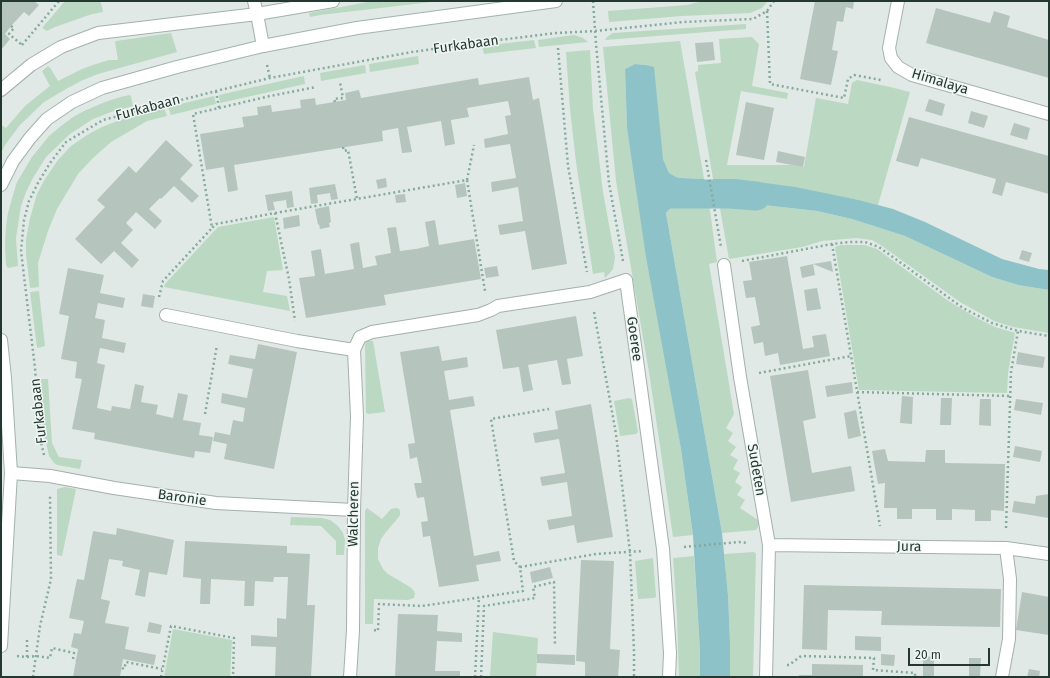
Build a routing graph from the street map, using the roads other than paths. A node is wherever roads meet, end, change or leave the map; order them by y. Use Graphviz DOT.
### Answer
graph roads {
  1 [pos="254,1"];
  2 [pos="333,1"];
  3 [pos="556,1"];
  4 [pos="898,1"];
  5 [pos="257,14"];
  6 [pos="262,46"];
  7 [pos="1,90"];
  8 [pos="1049,114"];
  9 [pos="1,185"];
  10 [pos="724,265"];
  11 [pos="166,315"];
  12 [pos="1,340"];
  13 [pos="354,350"];
  14 [pos="11,474"];
  15 [pos="354,510"];
  16 [pos="769,545"];
  17 [pos="1006,548"];
  18 [pos="1049,554"];
  19 [pos="1,646"];
  20 [pos="766,671"];
  21 [pos="350,677"];
  22 [pos="669,677"];
  23 [pos="1002,677"];
  1 -- 5 [label="street"];
  2 -- 5 [label="street"];
  3 -- 6 [label="street"];
  4 -- 8 [label="street, Himalaya"];
  5 -- 6 [label="street"];
  5 -- 7 [label="street"];
  6 -- 9 [label="street"];
  10 -- 16 [label="street, Sudeten"];
  11 -- 13 [label="street"];
  12 -- 14 [label="street"];
  13 -- 15 [label="street, Walcheren"];
  13 -- 22 [label="street, Goeree"];
  14 -- 15 [label="street, Baronie"];
  14 -- 19 [label="street"];
  15 -- 21 [label="street, Walcheren"];
  16 -- 17 [label="street, Jura"];
  16 -- 20 [label="street, Sudeten"];
  17 -- 18 [label="street, Jura"];
  17 -- 23 [label="street"];
}
